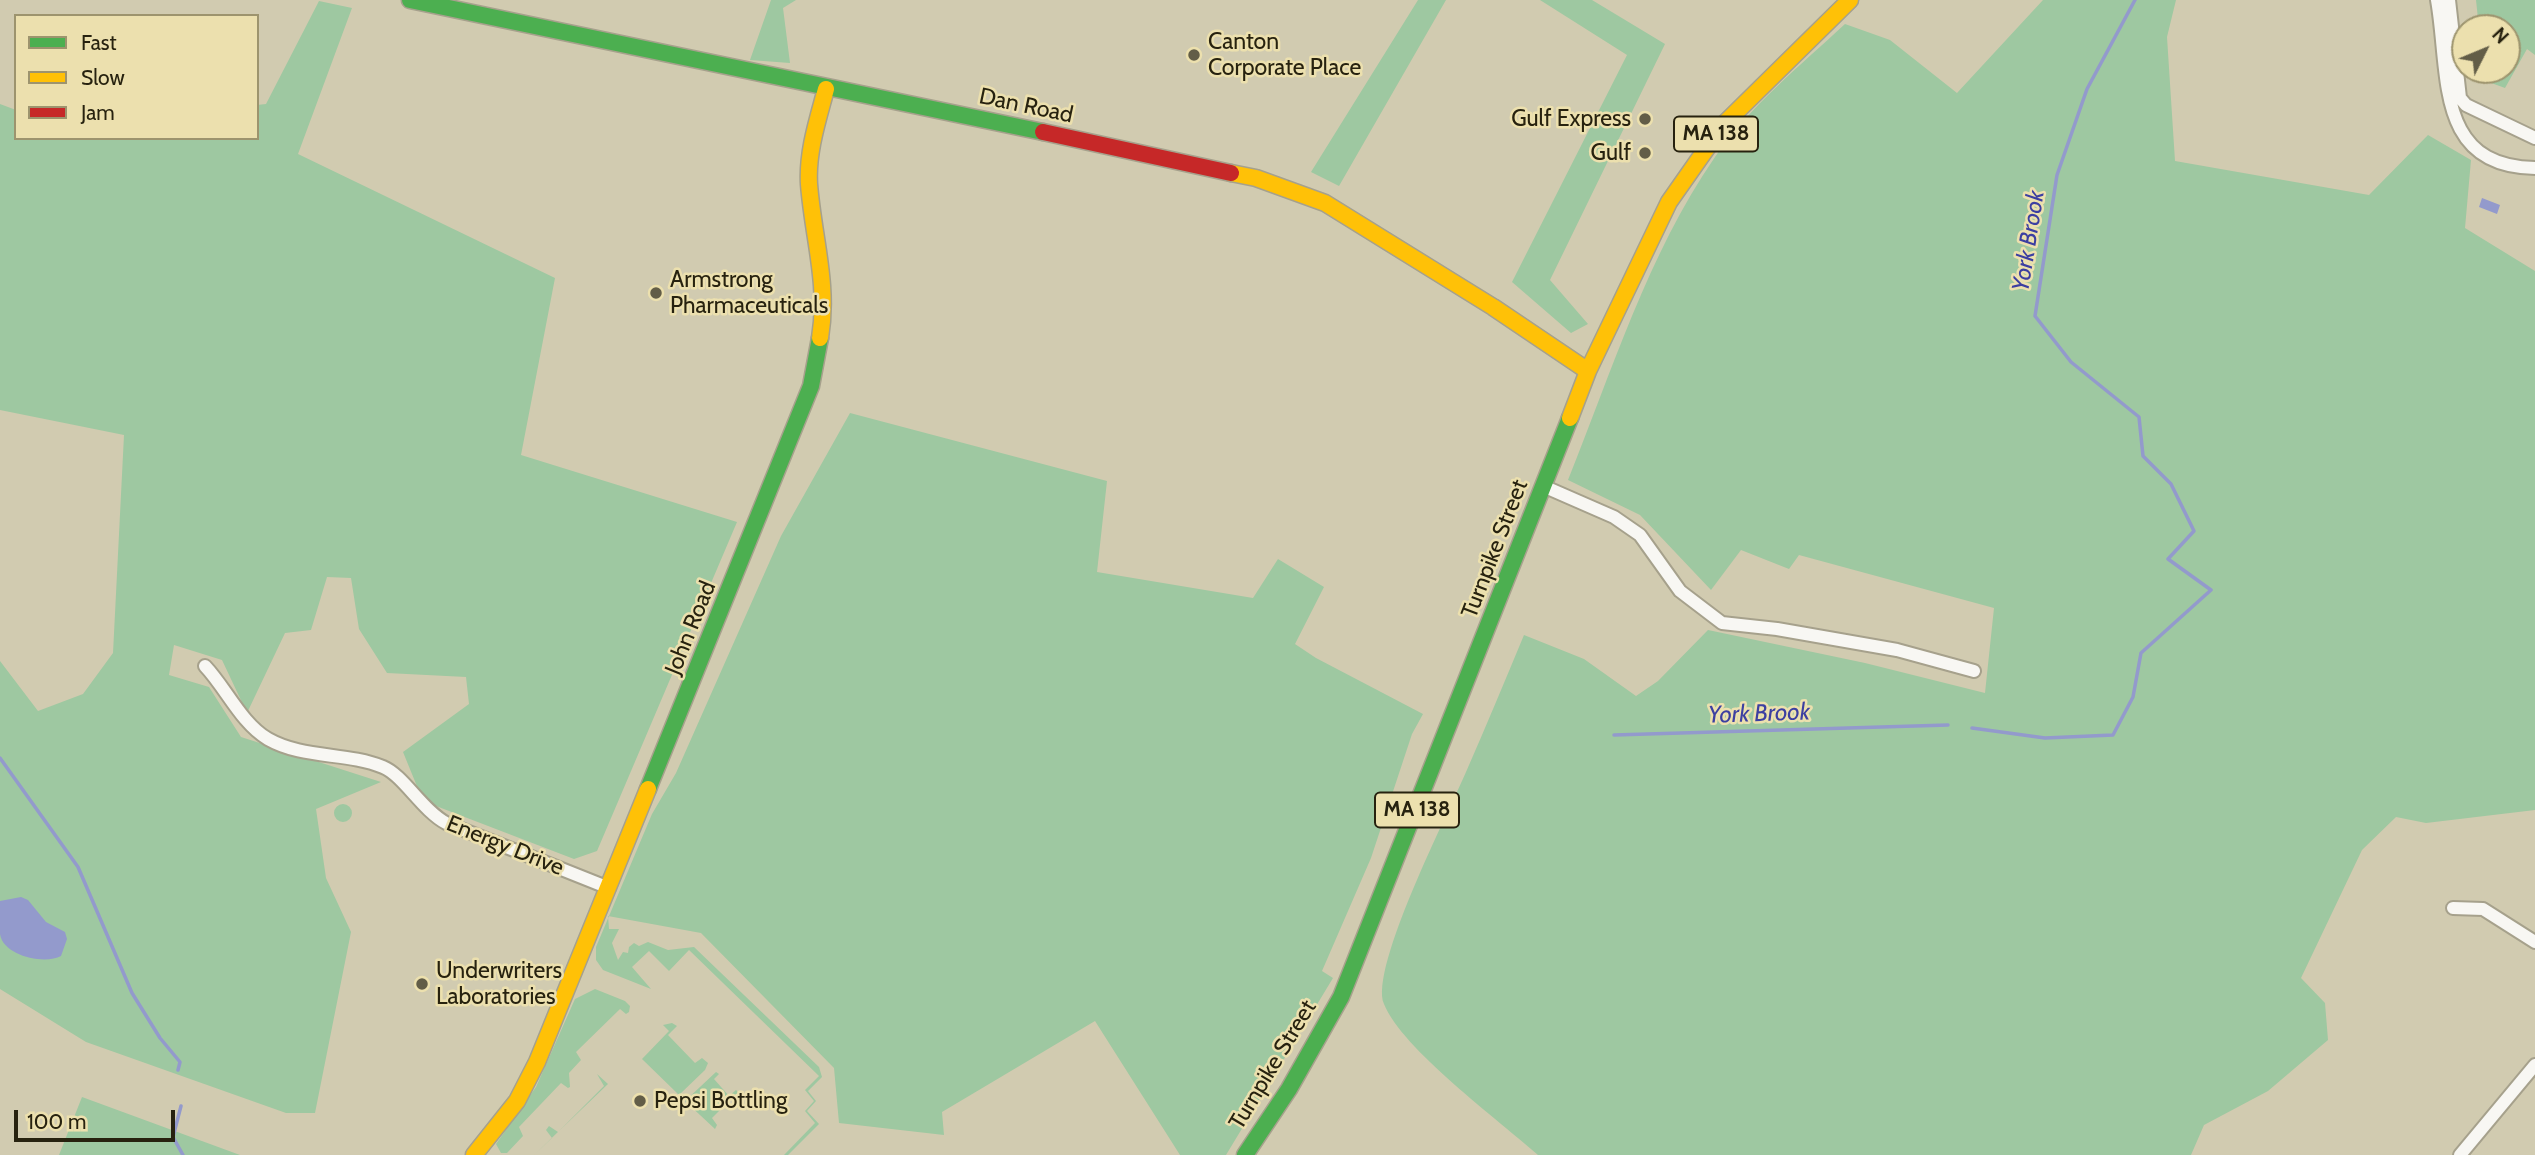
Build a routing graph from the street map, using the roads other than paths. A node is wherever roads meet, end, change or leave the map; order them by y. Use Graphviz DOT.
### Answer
graph roads {
  1 [pos="410,0"];
  2 [pos="1850,0"];
  3 [pos="2437,0"];
  4 [pos="2449,0"];
  5 [pos="826,89"];
  6 [pos="2535,138"];
  7 [pos="2535,168"];
  8 [pos="1588,371"];
  9 [pos="1543,486"];
  10 [pos="205,666"];
  11 [pos="1974,671"];
  12 [pos="609,888"];
  13 [pos="2453,908"];
  14 [pos="2535,942"];
  15 [pos="2535,1065"];
  16 [pos="474,1155"];
  17 [pos="1245,1155"];
  18 [pos="2460,1155"];
  1 -- 5 [label="street, Dan Road"];
  2 -- 8 [label="street, Turnpike Street / MA 138"];
  3 -- 7 [label="street"];
  4 -- 6 [label="street"];
  5 -- 8 [label="street, Dan Road"];
  5 -- 12 [label="street, John Road"];
  8 -- 9 [label="street, Turnpike Street / MA 138"];
  9 -- 11 [label="street"];
  9 -- 17 [label="street, Turnpike Street / MA 138"];
  10 -- 12 [label="street, Energy Drive"];
  12 -- 16 [label="street, John Road"];
  13 -- 14 [label="street"];
  15 -- 18 [label="street"];
}
